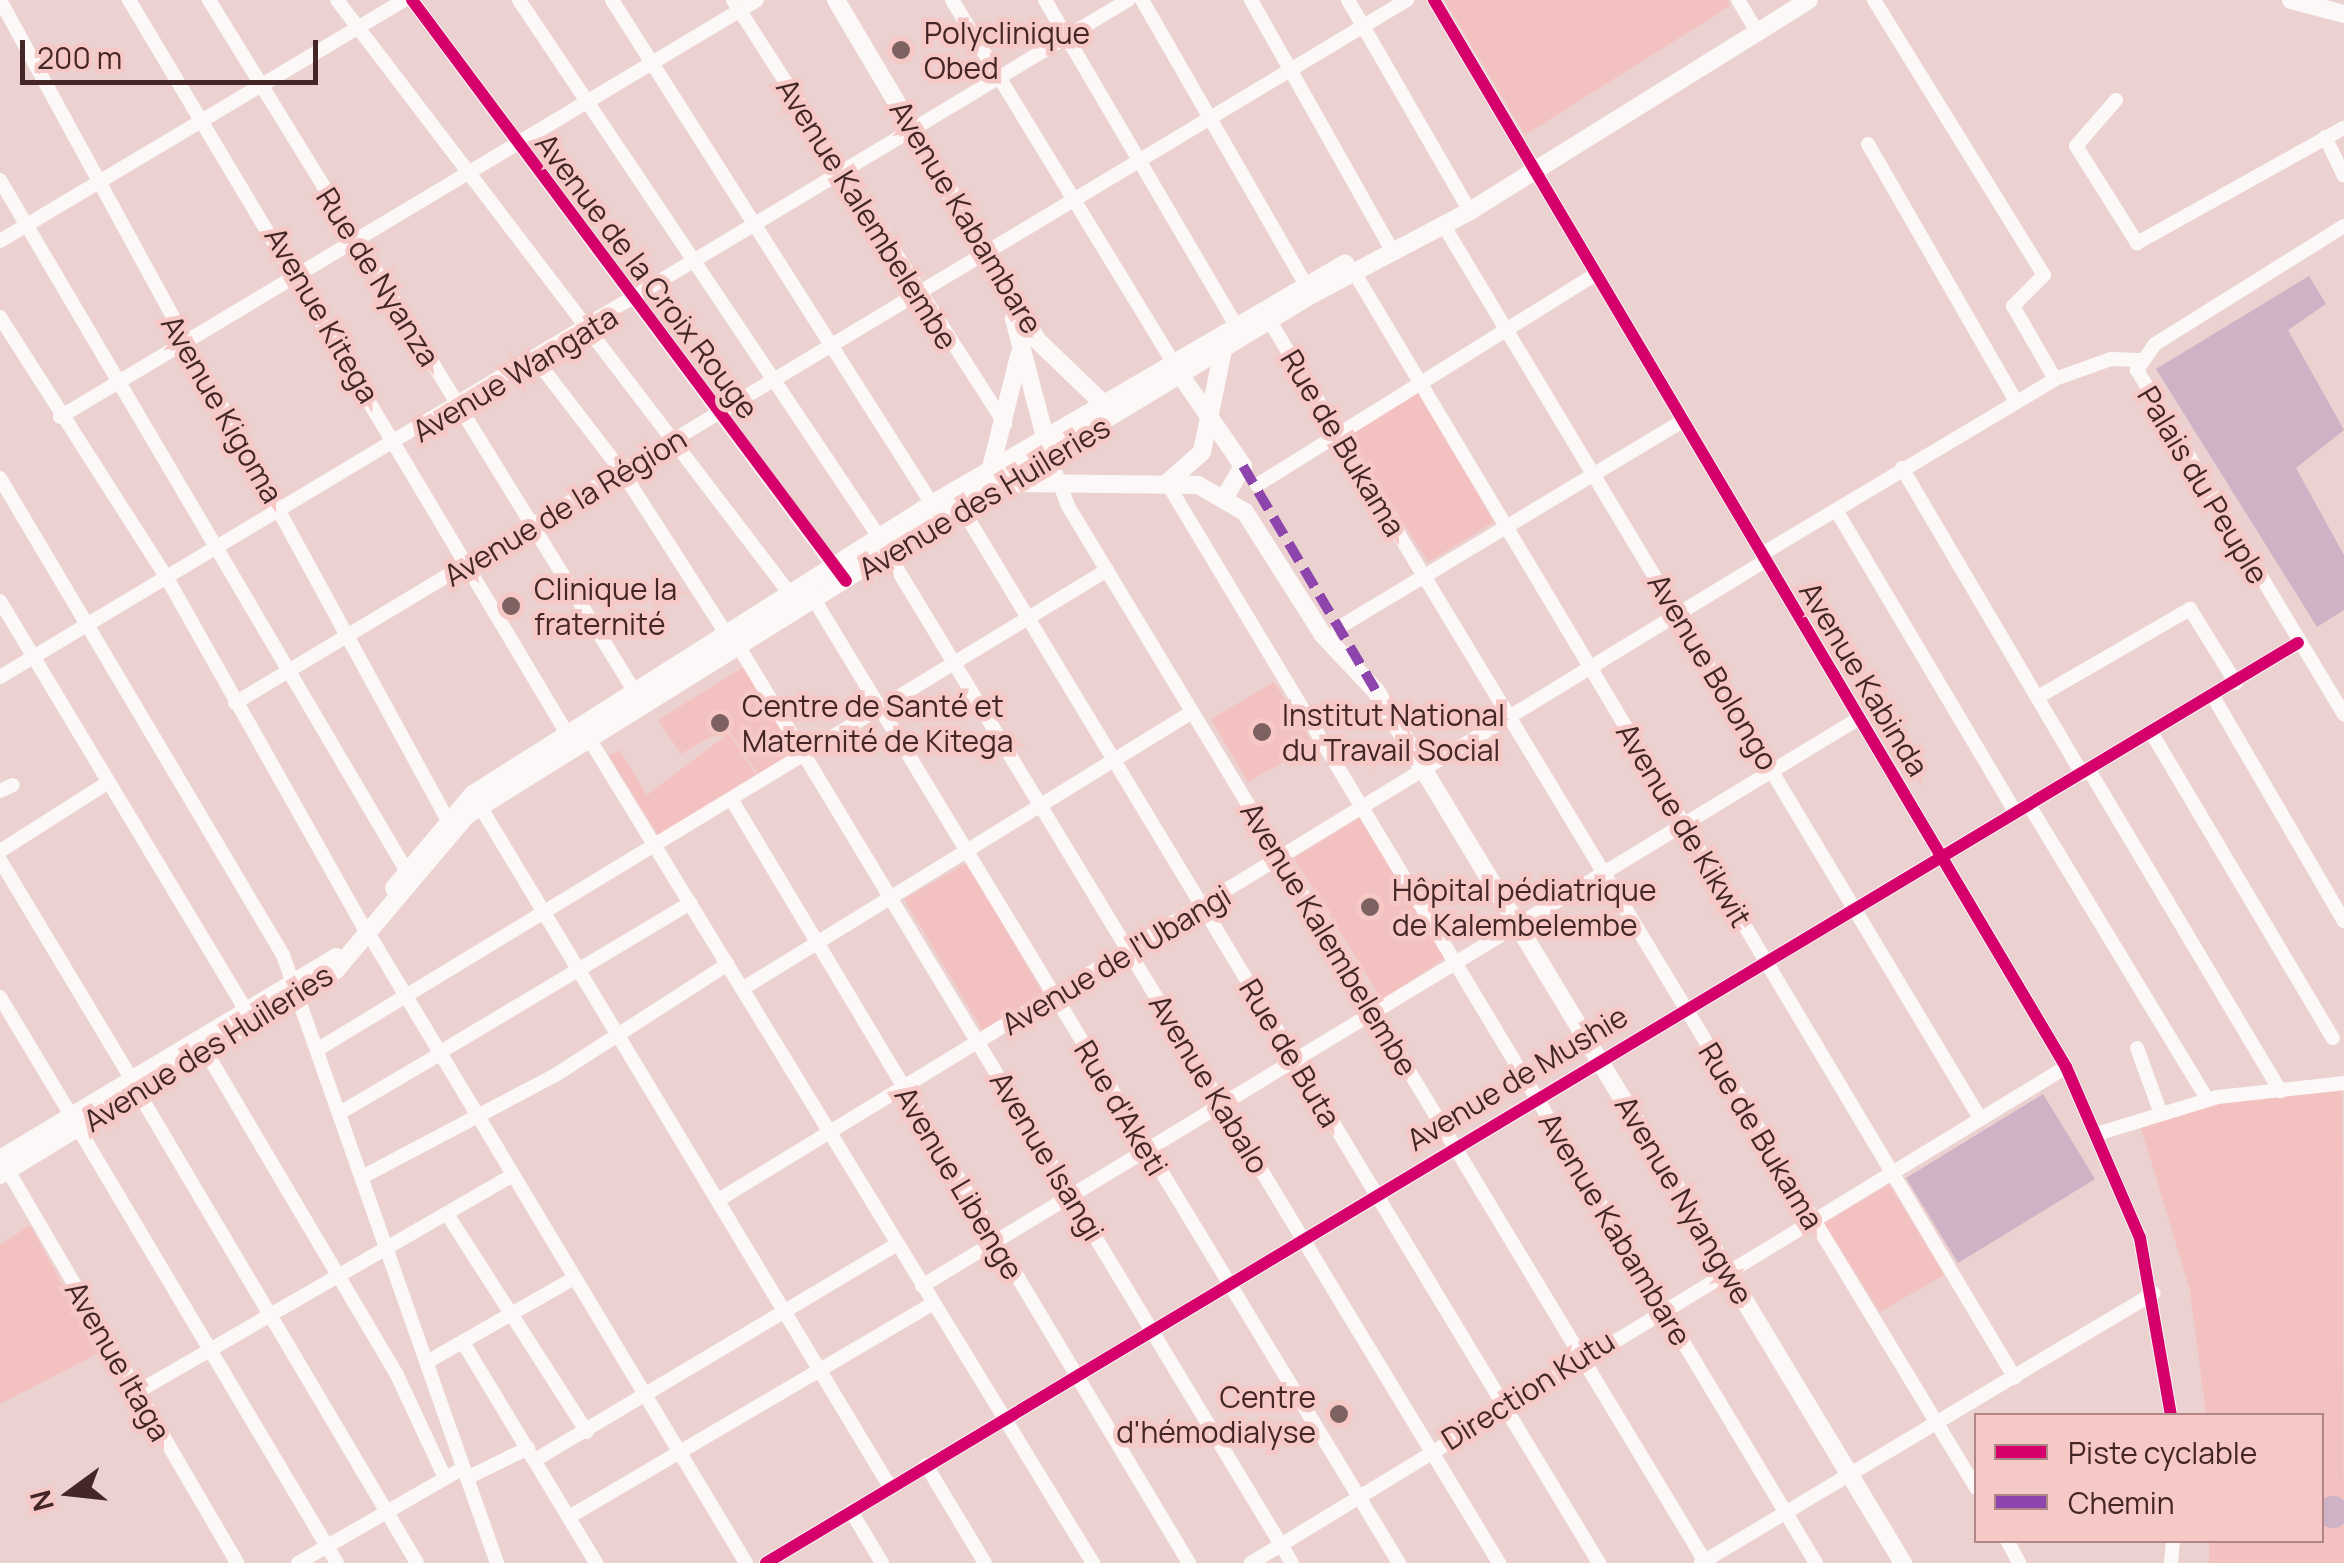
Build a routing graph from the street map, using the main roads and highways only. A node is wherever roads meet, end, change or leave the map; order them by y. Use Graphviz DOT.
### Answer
graph roads {
  1 [pos="836,0"];
  2 [pos="1787,0"];
  3 [pos="1809,0"];
  4 [pos="2291,0"];
  5 [pos="2334,0"];
  6 [pos="2344,2"];
  7 [pos="2344,14"];
  8 [pos="1754,27"];
  9 [pos="1533,164"];
  10 [pos="1308,289"];
  11 [pos="1014,319"];
  12 [pos="1224,348"];
  13 [pos="1020,351"];
  14 [pos="1176,368"];
  15 [pos="1209,410"];
  16 [pos="1111,411"];
  17 [pos="1048,451"];
  18 [pos="990,472"];
  19 [pos="1167,482"];
  20 [pos="1008,483"];
  21 [pos="1226,495"];
  22 [pos="884,547"];
  23 [pos="842,576"];
  24 [pos="734,642"];
  25 [pos="640,700"];
  26 [pos="477,800"];
  27 [pos="367,932"];
  28 [pos="249,1016"];
  29 [pos="135,1086"];
  30 [pos="2,1165"];
  31 [pos="1903,1563"];
  1 -- 16 [label="main road, Avenue Kabambare"];
  2 -- 8 [label="main road, Avenue des Huileries"];
  3 -- 8 [label="main road, Avenue des Huileries"];
  4 -- 7 [label="main road"];
  5 -- 6 [label="main road"];
  8 -- 9 [label="main road, Avenue des Huileries"];
  9 -- 10 [label="main road, Avenue des Huileries"];
  9 -- 10 [label="main road, Avenue des Huileries"];
  10 -- 12 [label="main road, Avenue des Huileries"];
  10 -- 14 [label="main road, Avenue des Huileries"];
  11 -- 13 [label="main road, Avenue Kalembelembe"];
  12 -- 14 [label="main road, Avenue des Huileries"];
  12 -- 15 [label="main road"];
  13 -- 17 [label="main road, Avenue Kalembelembe"];
  13 -- 18 [label="main road"];
  14 -- 15 [label="main road"];
  14 -- 16 [label="main road, Avenue des Huileries"];
  15 -- 19 [label="main road"];
  15 -- 21 [label="main road"];
  16 -- 17 [label="main road, Avenue des Huileries"];
  17 -- 18 [label="main road, Avenue des Huileries"];
  17 -- 20 [label="main road, Avenue des Huileries"];
  18 -- 22 [label="main road, Avenue des Huileries"];
  19 -- 20 [label="main road"];
  19 -- 21 [label="main road"];
  20 -- 22 [label="main road, Avenue des Huileries"];
  21 -- 31 [label="main road, Avenue Nyangwe"];
  22 -- 23 [label="main road, Avenue des Huileries"];
  23 -- 24 [label="main road, Avenue des Huileries"];
  23 -- 24 [label="main road, Avenue des Huileries"];
  24 -- 25 [label="main road, Avenue des Huileries"];
  25 -- 26 [label="main road, Avenue des Huileries"];
  25 -- 26 [label="main road, Avenue des Huileries"];
  26 -- 27 [label="main road, Avenue des Huileries"];
  26 -- 27 [label="main road, Avenue des Huileries"];
  27 -- 28 [label="main road, Avenue des Huileries"];
  28 -- 29 [label="main road, Avenue des Huileries"];
  28 -- 29 [label="main road, Avenue des Huileries"];
  29 -- 30 [label="main road, Avenue des Huileries"];
}
